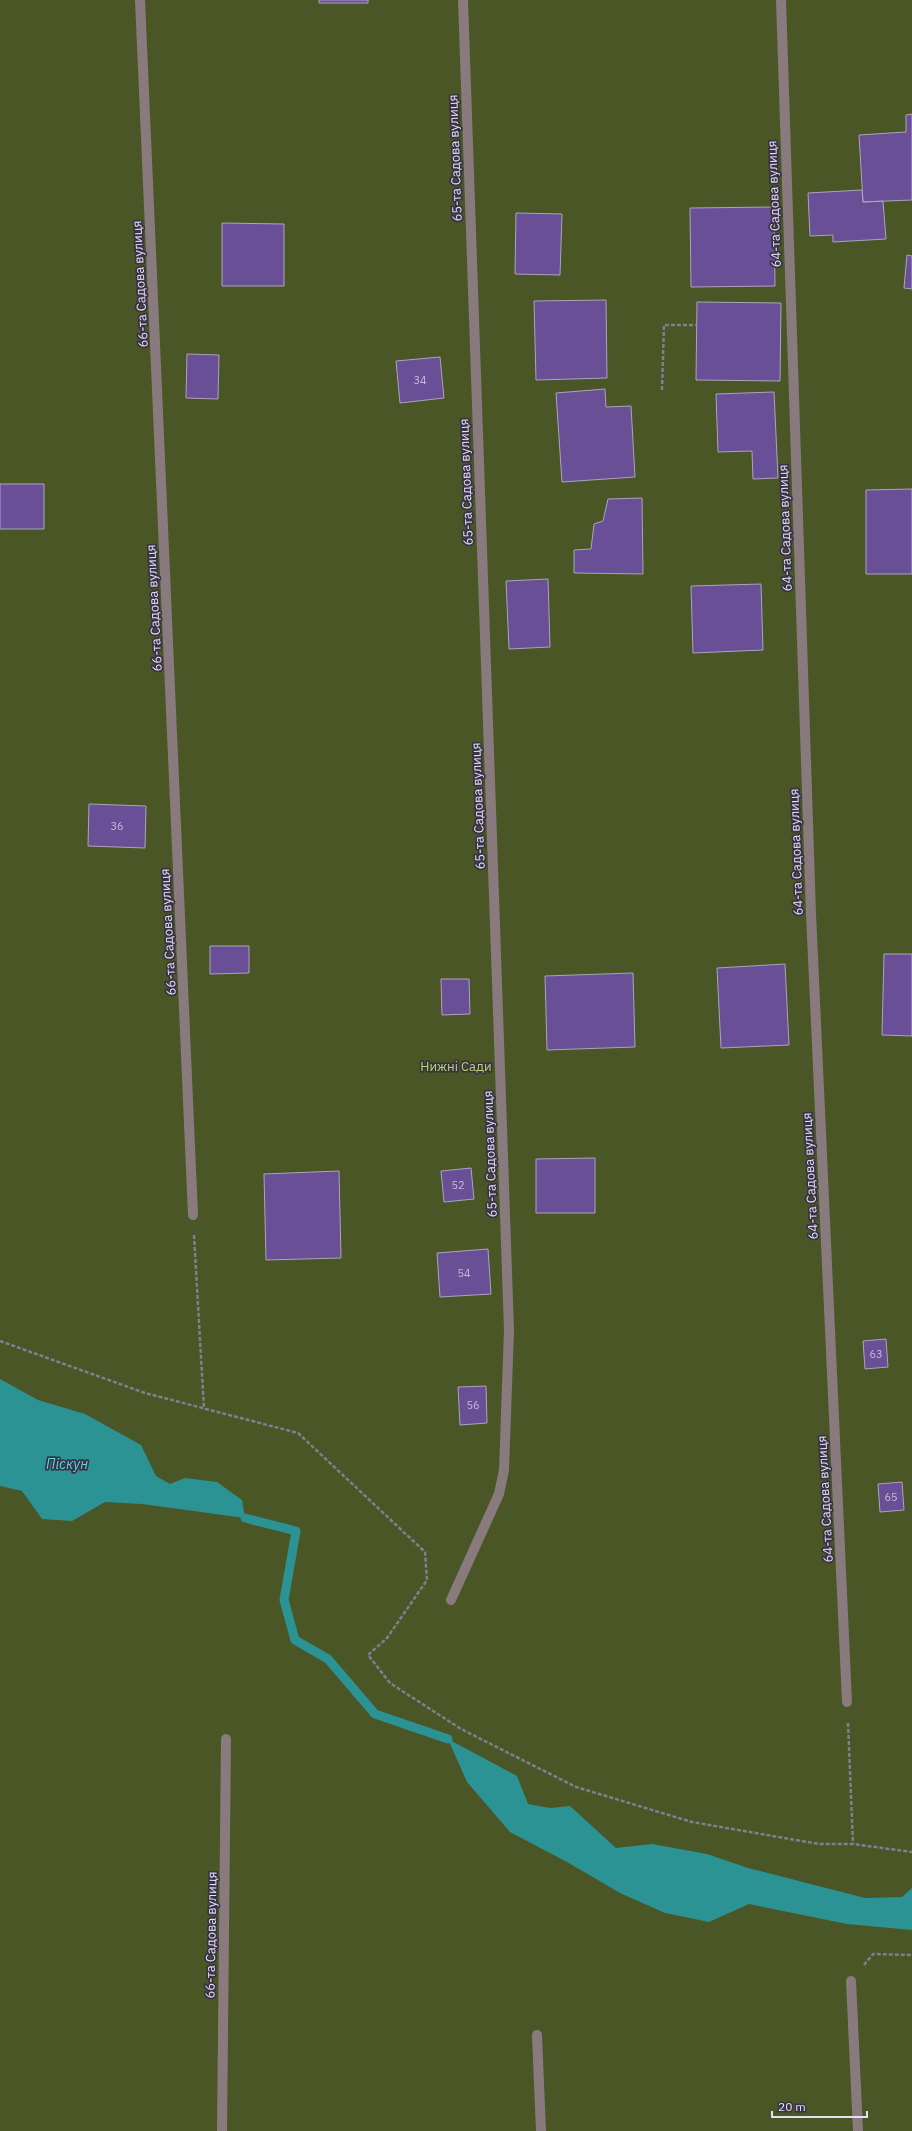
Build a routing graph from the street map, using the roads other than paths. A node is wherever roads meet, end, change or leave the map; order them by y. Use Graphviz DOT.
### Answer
graph roads {
  1 [pos="140,0"];
  2 [pos="463,0"];
  3 [pos="781,0"];
  4 [pos="193,1215"];
  5 [pos="451,1600"];
  6 [pos="847,1702"];
  7 [pos="226,1739"];
  8 [pos="851,1981"];
  9 [pos="537,2035"];
  10 [pos="222,2131"];
  11 [pos="541,2131"];
  12 [pos="858,2131"];
  1 -- 4 [label="street, 66-та Садова вулиця"];
  2 -- 5 [label="street, 65-та Садова вулиця"];
  3 -- 6 [label="street, 64-та Садова вулиця"];
  7 -- 10 [label="street, 66-та Садова вулиця"];
  8 -- 12 [label="street"];
  9 -- 11 [label="street"];
}
